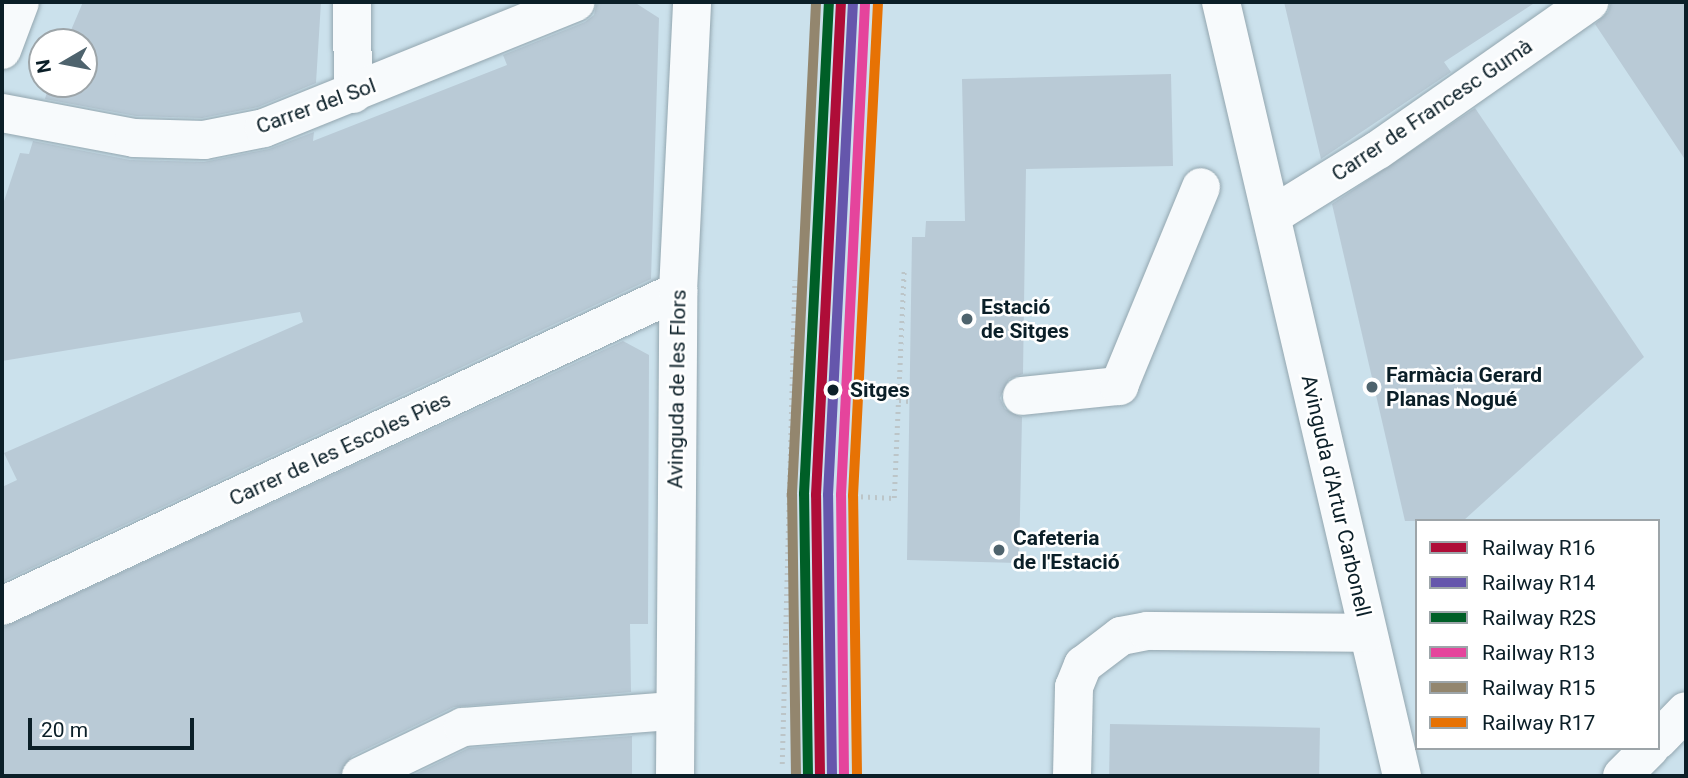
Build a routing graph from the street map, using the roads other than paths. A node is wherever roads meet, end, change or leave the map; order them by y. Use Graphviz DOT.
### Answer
graph roads {
  1 [pos="20,2"];
  2 [pos="352,2"];
  3 [pos="576,2"];
  4 [pos="692,2"];
  5 [pos="1221,2"];
  6 [pos="1589,2"];
  7 [pos="2,50"];
  8 [pos="353,93"];
  9 [pos="2,113"];
  10 [pos="1201,187"];
  11 [pos="1273,215"];
  12 [pos="678,291"];
  13 [pos="1022,396"];
  14 [pos="2,606"];
  15 [pos="1367,633"];
  16 [pos="673,711"];
  17 [pos="1686,711"];
  18 [pos="1660,738"];
  19 [pos="1648,750"];
  20 [pos="361,776"];
  21 [pos="675,776"];
  22 [pos="1072,776"];
  23 [pos="1402,776"];
  24 [pos="1622,776"];
  1 -- 7 [label="street"];
  2 -- 8 [label="street"];
  3 -- 8 [label="street, Carrer del Sol"];
  4 -- 12 [label="street, Avinguda de les Flors"];
  5 -- 11 [label="street, Avinguda d'Artur Carbonell"];
  6 -- 11 [label="street, Carrer de Francesc Gumà"];
  8 -- 9 [label="street, Carrer del Sol"];
  10 -- 13 [label="street"];
  11 -- 15 [label="street, Avinguda d'Artur Carbonell"];
  12 -- 14 [label="street, Carrer de les Escoles Pies"];
  12 -- 16 [label="street, Avinguda de les Flors"];
  15 -- 22 [label="street"];
  15 -- 23 [label="street, Avinguda d'Artur Carbonell"];
  16 -- 20 [label="street"];
  16 -- 21 [label="street, Avinguda de les Flors"];
  17 -- 18 [label="street"];
  19 -- 24 [label="street"];
}
